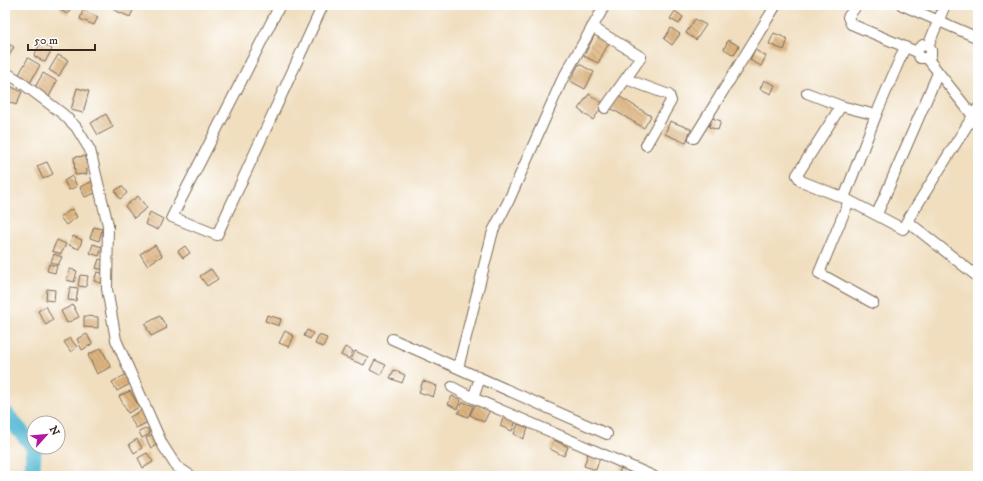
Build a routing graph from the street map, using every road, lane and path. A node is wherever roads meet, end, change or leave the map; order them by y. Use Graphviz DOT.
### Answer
graph roads {
  1 [pos="280,5"];
  2 [pos="323,5"];
  3 [pos="605,5"];
  4 [pos="776,5"];
  5 [pos="857,5"];
  6 [pos="902,5"];
  7 [pos="945,5"];
  8 [pos="938,21"];
  9 [pos="592,28"];
  10 [pos="978,38"];
  11 [pos="928,46"];
  12 [pos="905,47"];
  13 [pos="917,52"];
  14 [pos="927,58"];
  15 [pos="5,72"];
  16 [pos="938,73"];
  17 [pos="626,79"];
  18 [pos="807,93"];
  19 [pos="841,106"];
  20 [pos="605,108"];
  21 [pos="976,112"];
  22 [pos="876,115"];
  23 [pos="694,138"];
  24 [pos="646,145"];
  25 [pos="847,200"];
  26 [pos="877,214"];
  27 [pos="907,221"];
  28 [pos="978,277"];
  29 [pos="873,303"];
  30 [pos="392,339"];
  31 [pos="458,368"];
  32 [pos="480,378"];
  33 [pos="452,387"];
  34 [pos="473,398"];
  35 [pos="607,434"];
  36 [pos="191,476"];
  37 [pos="653,476"];
  1 -- 2 [label="street"];
  3 -- 9 [label="street"];
  4 -- 23 [label="street"];
  5 -- 12 [label="street"];
  6 -- 8 [label="street"];
  7 -- 8 [label="street"];
  8 -- 10 [label="street"];
  8 -- 11 [label="street"];
  9 -- 17 [label="street"];
  9 -- 31 [label="street"];
  11 -- 13 [label="street"];
  11 -- 14 [label="street"];
  12 -- 13 [label="street"];
  12 -- 22 [label="street"];
  13 -- 14 [label="street"];
  14 -- 16 [label="street"];
  15 -- 36 [label="street"];
  16 -- 21 [label="street"];
  16 -- 26 [label="street"];
  17 -- 20 [label="street"];
  17 -- 24 [label="street"];
  18 -- 19 [label="street"];
  19 -- 22 [label="street"];
  19 -- 25 [label="street"];
  21 -- 27 [label="street"];
  22 -- 25 [label="street"];
  25 -- 26 [label="street"];
  25 -- 29 [label="street"];
  26 -- 27 [label="street"];
  27 -- 28 [label="street"];
  30 -- 31 [label="street"];
  31 -- 32 [label="street"];
  32 -- 34 [label="street"];
  32 -- 35 [label="street"];
  33 -- 34 [label="street"];
  34 -- 37 [label="street"];
}
